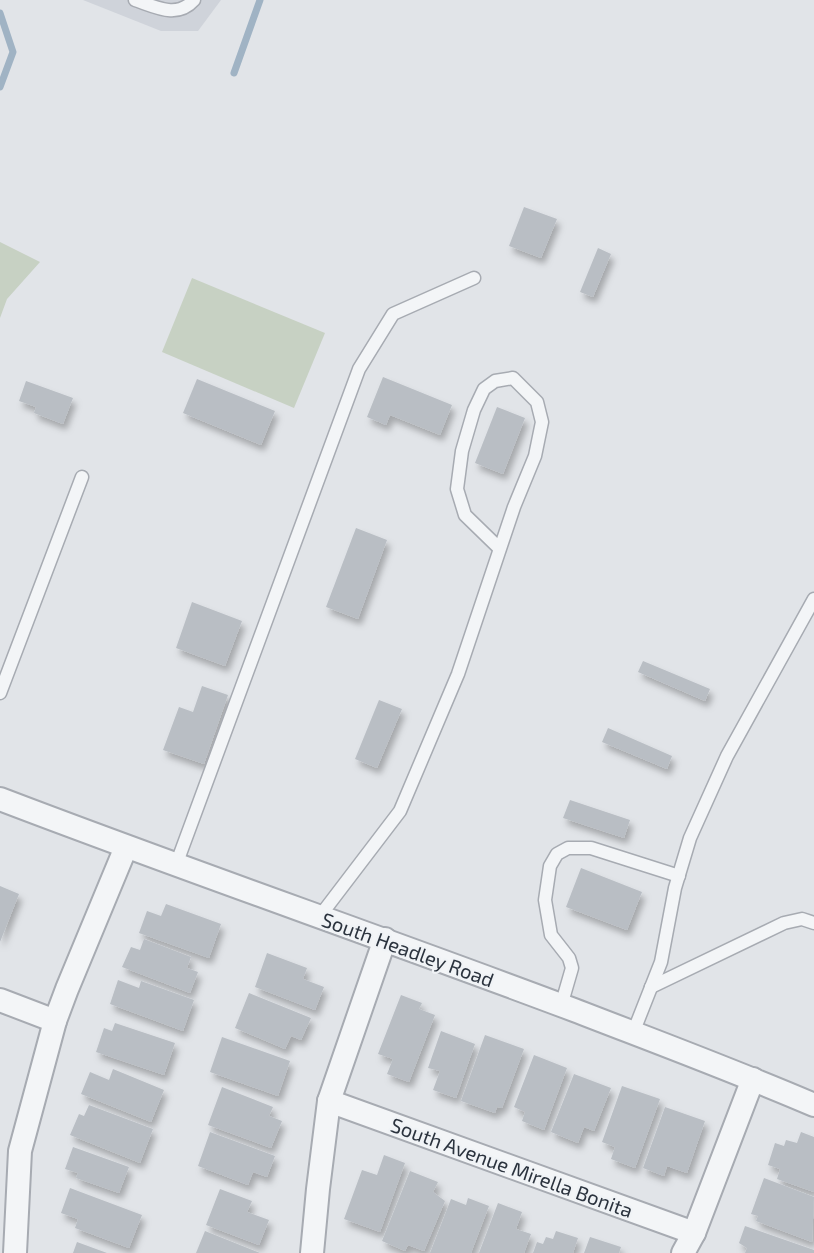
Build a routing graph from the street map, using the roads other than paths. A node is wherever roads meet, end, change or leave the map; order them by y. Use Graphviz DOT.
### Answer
graph roads {
  1 [pos="135,0"];
  2 [pos="194,0"];
  3 [pos="474,278"];
  4 [pos="82,477"];
  5 [pos="500,549"];
  6 [pos="814,599"];
  7 [pos="0,693"];
  8 [pos="0,799"];
  9 [pos="126,847"];
  10 [pos="176,865"];
  11 [pos="679,876"];
  12 [pos="320,916"];
  13 [pos="814,923"];
  14 [pos="385,939"];
  15 [pos="651,987"];
  16 [pos="0,1000"];
  17 [pos="561,1006"];
  18 [pos="55,1021"];
  19 [pos="633,1033"];
  20 [pos="753,1079"];
  21 [pos="329,1101"];
  22 [pos="814,1105"];
  23 [pos="694,1233"];
  24 [pos="15,1253"];
  25 [pos="312,1253"];
  26 [pos="683,1253"];
  1 -- 2 [label="lane"];
  3 -- 10 [label="lane"];
  4 -- 7 [label="lane"];
  5 -- 5 [label="lane"];
  5 -- 12 [label="lane"];
  6 -- 11 [label="lane"];
  8 -- 9 [label="street, South Headley Road"];
  9 -- 10 [label="street, South Headley Road"];
  9 -- 18 [label="street"];
  10 -- 12 [label="street, South Headley Road"];
  11 -- 15 [label="lane"];
  11 -- 17 [label="lane"];
  12 -- 14 [label="street, South Headley Road"];
  13 -- 15 [label="lane"];
  14 -- 17 [label="street, South Headley Road"];
  14 -- 21 [label="street"];
  15 -- 19 [label="lane"];
  16 -- 18 [label="street"];
  17 -- 19 [label="street, South Headley Road"];
  18 -- 24 [label="street"];
  19 -- 20 [label="street, South Headley Road"];
  20 -- 22 [label="street, South Headley Road"];
  20 -- 23 [label="street"];
  21 -- 23 [label="street, South Avenue Mirella Bonita"];
  21 -- 25 [label="street"];
  23 -- 26 [label="street"];
}
